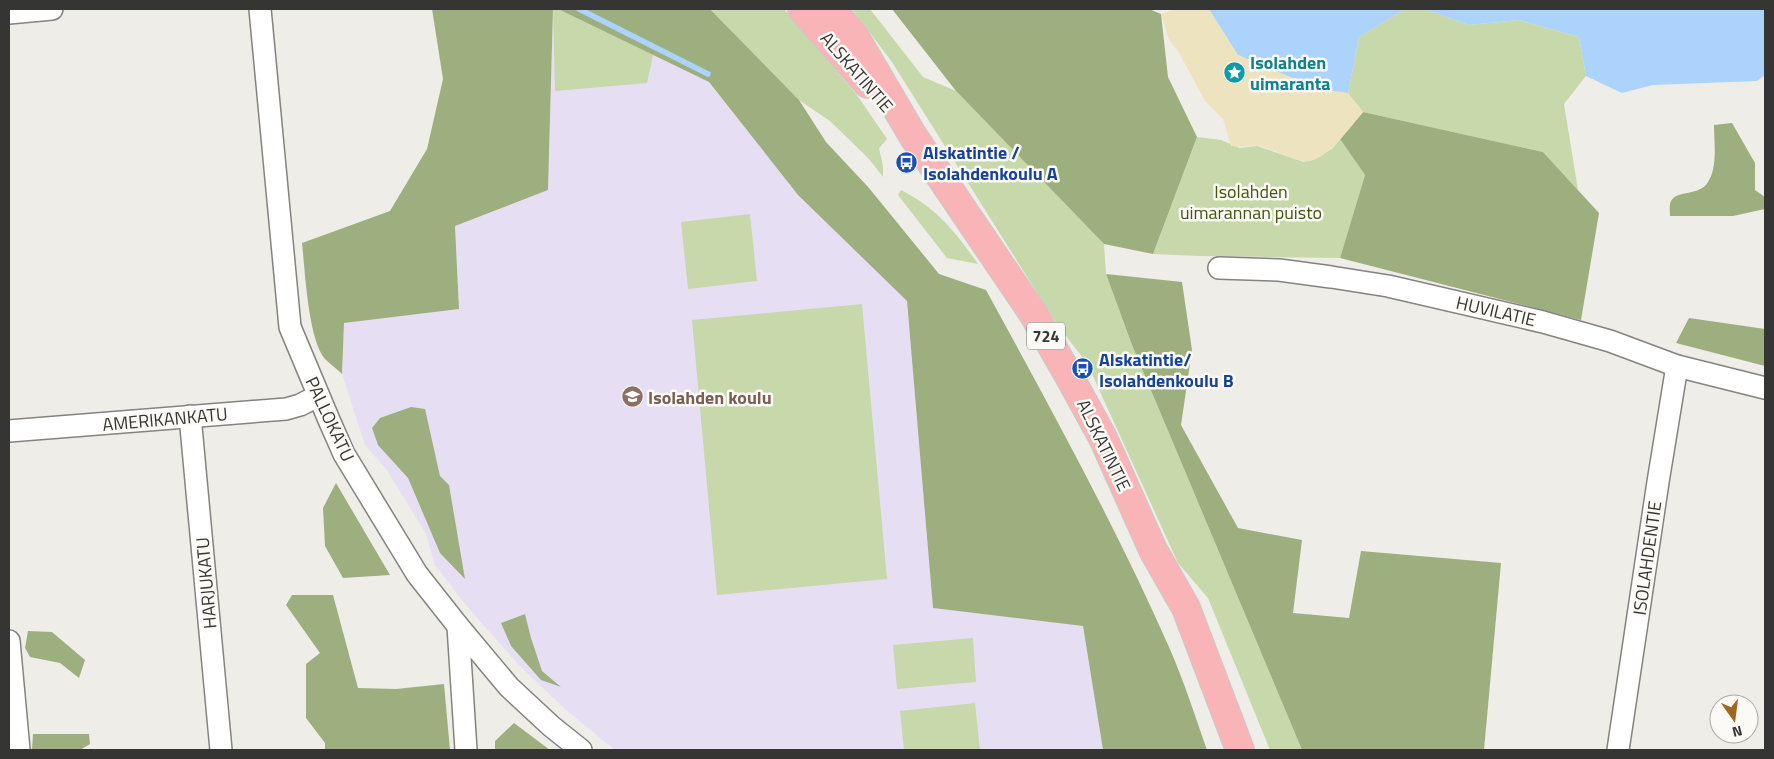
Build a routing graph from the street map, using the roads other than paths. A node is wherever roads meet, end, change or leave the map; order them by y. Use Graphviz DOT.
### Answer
graph roads {
  1 [pos="52,9"];
  2 [pos="260,9"];
  3 [pos="802,9"];
  4 [pos="832,9"];
  5 [pos="9,13"];
  6 [pos="913,136"];
  7 [pos="1219,268"];
  8 [pos="1677,366"];
  9 [pos="1765,388"];
  10 [pos="318,396"];
  11 [pos="190,416"];
  12 [pos="9,432"];
  13 [pos="1153,550"];
  14 [pos="1186,608"];
  15 [pos="458,626"];
  16 [pos="9,641"];
  17 [pos="19,750"];
  18 [pos="221,750"];
  19 [pos="466,750"];
  20 [pos="581,750"];
  21 [pos="1228,750"];
  22 [pos="1240,750"];
  23 [pos="1257,750"];
  24 [pos="1618,750"];
  1 -- 5 [label="street"];
  2 -- 10 [label="street, PALLOKATU"];
  3 -- 6 [label="main road, ALSKATINTIE / 724"];
  4 -- 6 [label="main road, ALSKATINTIE / 724"];
  6 -- 13 [label="main road, ALSKATINTIE / 724"];
  7 -- 8 [label="street, HUVILATIE"];
  8 -- 9 [label="street, HUVILATIE"];
  8 -- 24 [label="street, ISOLAHDENTIE"];
  10 -- 11 [label="street, AMERIKANKATU"];
  10 -- 15 [label="street, PALLOKATU"];
  11 -- 12 [label="street, AMERIKANKATU"];
  11 -- 18 [label="street, HARJUKATU"];
  13 -- 14 [label="main road, ALSKATINTIE / 724"];
  13 -- 21 [label="main road"];
  14 -- 22 [label="main road, ALSKATINTIE / 724"];
  14 -- 23 [label="main road"];
  15 -- 19 [label="street"];
  15 -- 20 [label="street, PALLOKATU"];
  16 -- 17 [label="street"];
}
